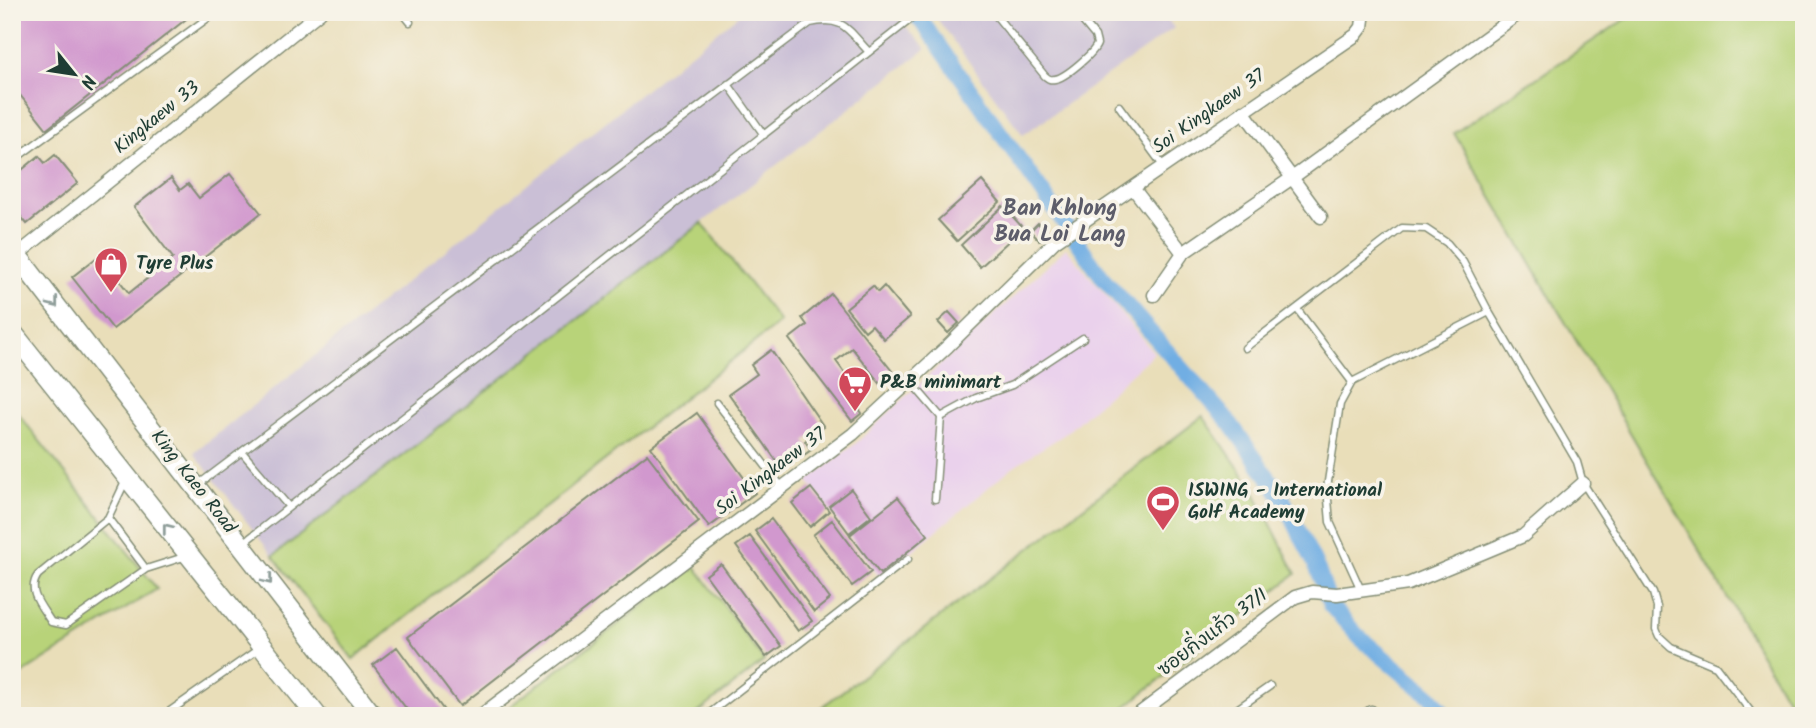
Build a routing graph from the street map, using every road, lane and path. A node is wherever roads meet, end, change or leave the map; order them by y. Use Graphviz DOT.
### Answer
graph roads {
  1 [pos="216,12"];
  2 [pos="320,12"];
  3 [pos="402,12"];
  4 [pos="920,12"];
  5 [pos="993,12"];
  6 [pos="1075,12"];
  7 [pos="1364,12"];
  8 [pos="1521,12"];
  9 [pos="410,22"];
  10 [pos="869,52"];
  11 [pos="728,84"];
  12 [pos="1119,106"];
  13 [pos="1243,111"];
  14 [pos="764,135"];
  15 [pos="12,161"];
  16 [pos="1164,167"];
  17 [pos="1292,178"];
  18 [pos="1133,188"];
  19 [pos="1321,217"];
  20 [pos="15,252"];
  21 [pos="1183,253"];
  22 [pos="1154,295"];
  23 [pos="1297,309"];
  24 [pos="1489,312"];
  25 [pos="12,332"];
  26 [pos="1083,338"];
  27 [pos="1245,348"];
  28 [pos="910,382"];
  29 [pos="1352,382"];
  30 [pos="717,403"];
  31 [pos="941,417"];
  32 [pos="242,452"];
  33 [pos="127,477"];
  34 [pos="1583,483"];
  35 [pos="196,487"];
  36 [pos="782,487"];
  37 [pos="935,499"];
  38 [pos="289,507"];
  39 [pos="108,518"];
  40 [pos="241,545"];
  41 [pos="189,555"];
  42 [pos="908,559"];
  43 [pos="146,569"];
  44 [pos="1361,590"];
  45 [pos="261,647"];
  46 [pos="1270,686"];
  47 [pos="163,716"];
  48 [pos="317,716"];
  49 [pos="373,716"];
  50 [pos="480,716"];
  51 [pos="706,716"];
  52 [pos="1136,716"];
  53 [pos="1227,716"];
  54 [pos="1754,716"];
  1 -- 15 [label="lane"];
  2 -- 20 [label="street, Kingkaew 33"];
  3 -- 9 [label="lane"];
  4 -- 10 [label="lane"];
  5 -- 6 [label="lane"];
  7 -- 13 [label="street, Soi Kingkaew 37"];
  8 -- 17 [label="street"];
  10 -- 11 [label="lane"];
  10 -- 14 [label="lane"];
  11 -- 14 [label="lane"];
  11 -- 32 [label="lane"];
  12 -- 16 [label="lane"];
  13 -- 16 [label="street, Soi Kingkaew 37"];
  13 -- 17 [label="street"];
  14 -- 38 [label="lane"];
  16 -- 18 [label="street, Soi Kingkaew 37"];
  17 -- 19 [label="street"];
  17 -- 21 [label="street"];
  18 -- 21 [label="street"];
  18 -- 28 [label="street, Soi Kingkaew 37"];
  20 -- 35 [label="main road, King Kaeo Road, one-way"];
  21 -- 22 [label="street"];
  23 -- 24 [label="lane"];
  23 -- 27 [label="lane"];
  23 -- 29 [label="lane"];
  24 -- 29 [label="lane"];
  24 -- 34 [label="lane"];
  25 -- 33 [label="main road"];
  26 -- 31 [label="lane"];
  28 -- 31 [label="lane"];
  28 -- 36 [label="street, Soi Kingkaew 37"];
  29 -- 44 [label="lane"];
  30 -- 36 [label="lane"];
  31 -- 37 [label="lane"];
  32 -- 35 [label="lane"];
  32 -- 38 [label="lane"];
  33 -- 39 [label="lane"];
  41 -- 33 [label="main road, one-way"];
  34 -- 44 [label="street, ซอยกิ่งแก้ว 37/1"];
  34 -- 54 [label="lane"];
  35 -- 40 [label="main road, King Kaeo Road"];
  36 -- 50 [label="street, Soi Kingkaew 37"];
  38 -- 40 [label="lane"];
  39 -- 43 [label="lane"];
  39 -- 43 [label="lane"];
  40 -- 49 [label="main road, King Kaeo Road, one-way"];
  41 -- 43 [label="lane"];
  41 -- 45 [label="main road"];
  42 -- 51 [label="lane"];
  44 -- 52 [label="street, ซอยกิ่งแก้ว 37/1"];
  45 -- 47 [label="lane"];
  45 -- 48 [label="main road"];
  46 -- 53 [label="lane"];
}
